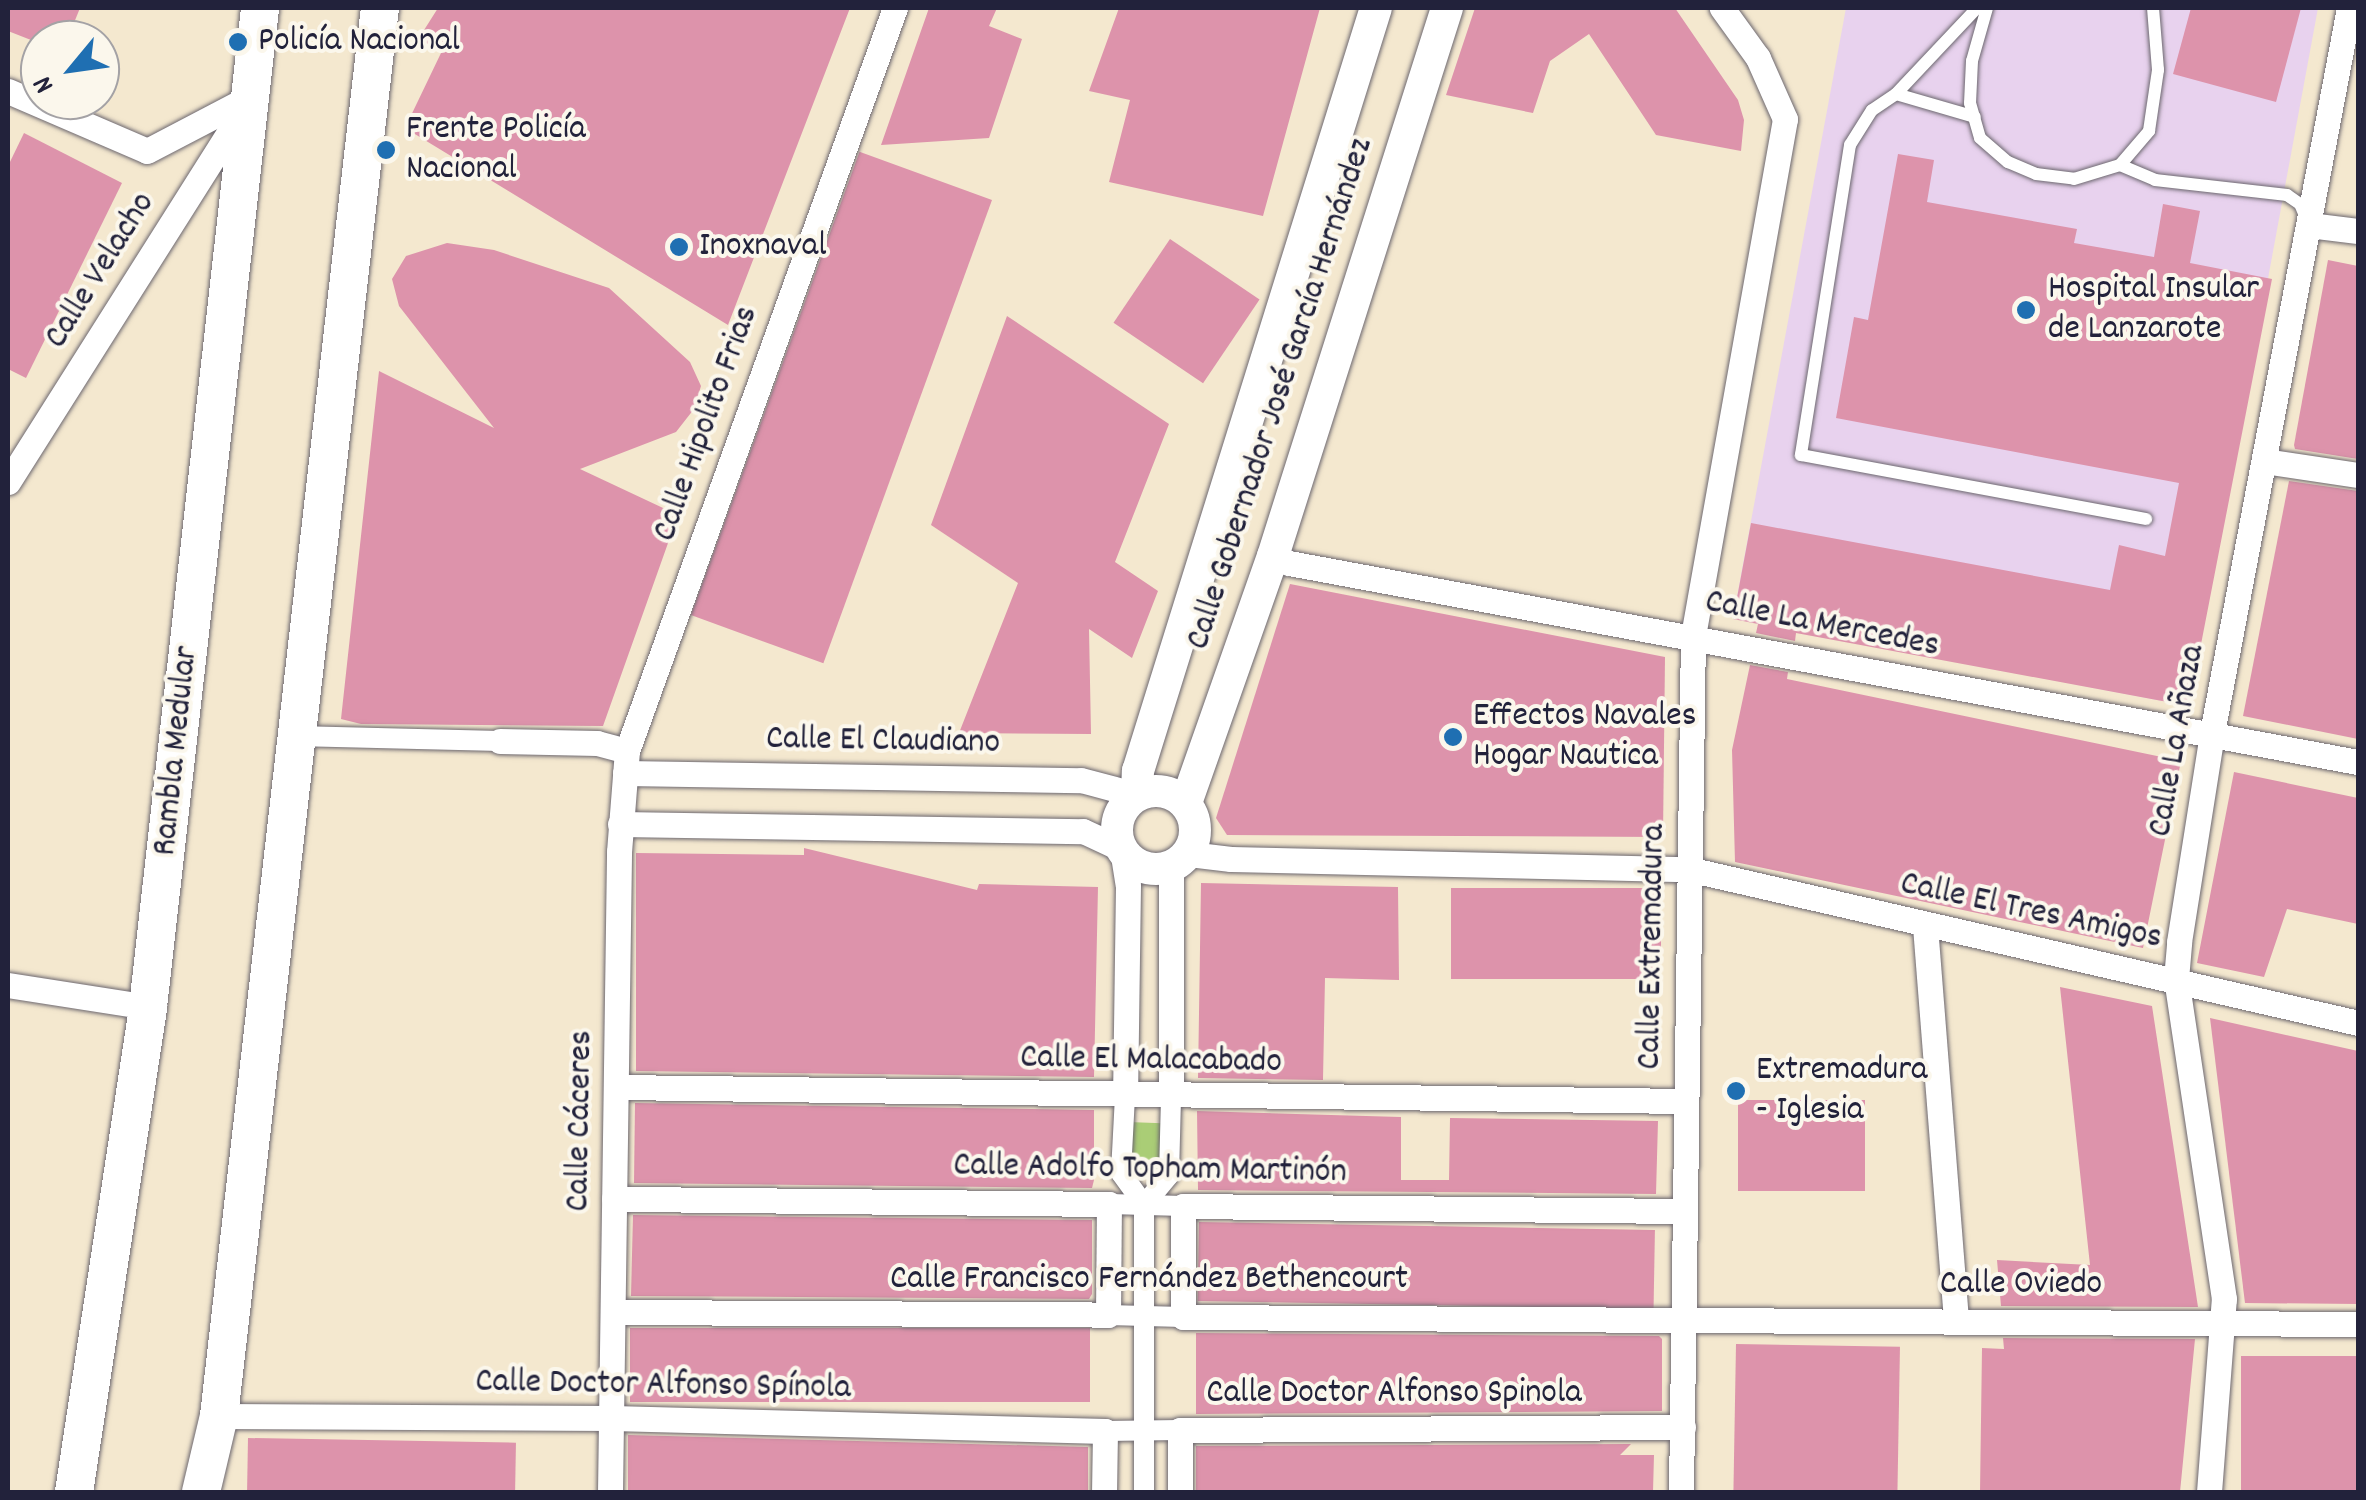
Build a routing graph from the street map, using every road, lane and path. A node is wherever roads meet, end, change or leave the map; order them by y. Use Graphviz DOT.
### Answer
graph roads {
  1 [pos="260,8"];
  2 [pos="380,8"];
  3 [pos="895,8"];
  4 [pos="1376,8"];
  5 [pos="1447,8"];
  6 [pos="1722,8"];
  7 [pos="1978,8"];
  8 [pos="1987,8"];
  9 [pos="2153,8"];
  10 [pos="2349,8"];
  11 [pos="8,91"];
  12 [pos="1896,94"];
  13 [pos="252,96"];
  14 [pos="2151,116"];
  15 [pos="1975,117"];
  16 [pos="2168,120"];
  17 [pos="2120,164"];
  18 [pos="2308,225"];
  19 [pos="2358,231"];
  20 [pos="2264,462"];
  21 [pos="2358,475"];
  22 [pos="8,482"];
  23 [pos="2146,518"];
  24 [pos="1273,556"];
  25 [pos="1694,636"];
  26 [pos="2212,733"];
  27 [pos="295,736"];
  28 [pos="500,741"];
  29 [pos="626,762"];
  30 [pos="2358,762"];
  31 [pos="1137,795"];
  32 [pos="1186,804"];
  33 [pos="620,824"];
  34 [pos="1122,849"];
  35 [pos="1180,860"];
  36 [pos="1688,869"];
  37 [pos="1925,926"];
  38 [pos="2176,979"];
  39 [pos="8,985"];
  40 [pos="148,1007"];
  41 [pos="2358,1023"];
  42 [pos="617,1087"];
  43 [pos="1124,1096"];
  44 [pos="1171,1097"];
  45 [pos="1685,1101"];
  46 [pos="614,1199"];
  47 [pos="1109,1204"];
  48 [pos="1144,1205"];
  49 [pos="1183,1206"];
  50 [pos="1684,1211"];
  51 [pos="614,1312"];
  52 [pos="1108,1315"];
  53 [pos="1142,1316"];
  54 [pos="1183,1316"];
  55 [pos="1683,1318"];
  56 [pos="1956,1320"];
  57 [pos="2224,1321"];
  58 [pos="2358,1324"];
  59 [pos="219,1416"];
  60 [pos="612,1418"];
  61 [pos="1683,1427"];
  62 [pos="1145,1430"];
  63 [pos="1180,1430"];
  64 [pos="1106,1431"];
  65 [pos="74,1492"];
  66 [pos="201,1492"];
  67 [pos="610,1492"];
  68 [pos="1104,1492"];
  69 [pos="1144,1492"];
  70 [pos="1180,1492"];
  71 [pos="1681,1492"];
  72 [pos="2209,1492"];
  1 -- 13 [label="main road, Rambla Medular"];
  2 -- 27 [label="main road"];
  3 -- 29 [label="street, Calle Hipolito Frias"];
  4 -- 31 [label="street, Calle Gobernador José García Hernández"];
  5 -- 24 [label="street, Calle Gobernador José García Hernández"];
  6 -- 25 [label="street, Calle Extremadura"];
  7 -- 12 [label="lane"];
  8 -- 15 [label="lane"];
  9 -- 14 [label="lane"];
  10 -- 18 [label="street, Calle La Añaza"];
  11 -- 13 [label="street"];
  12 -- 15 [label="lane"];
  12 -- 23 [label="lane"];
  13 -- 22 [label="street, Calle Velacho"];
  13 -- 40 [label="main road, Rambla Medular"];
  14 -- 16 [label="lane"];
  14 -- 17 [label="lane"];
  15 -- 17 [label="lane"];
  17 -- 18 [label="lane"];
  18 -- 19 [label="street"];
  18 -- 20 [label="street, Calle La Añaza"];
  20 -- 21 [label="street"];
  20 -- 26 [label="street, Calle La Añaza"];
  24 -- 25 [label="street, Calle La Mercedes"];
  24 -- 32 [label="street, Calle Gobernador José García Hernández"];
  25 -- 26 [label="street, Calle La Mercedes"];
  25 -- 36 [label="street, Calle Extremadura"];
  26 -- 30 [label="street, Calle La Mercedes"];
  26 -- 38 [label="street, Calle La Añaza"];
  27 -- 28 [label="street, Calle El Claudiano"];
  27 -- 59 [label="main road"];
  28 -- 29 [label="street, Calle El Claudiano"];
  29 -- 31 [label="street, Calle El Claudiano"];
  29 -- 33 [label="street, Calle Cáceres"];
  31 -- 32 [label="street"];
  31 -- 34 [label="street"];
  32 -- 35 [label="street"];
  33 -- 34 [label="street"];
  33 -- 42 [label="street, Calle Cáceres"];
  34 -- 35 [label="street"];
  34 -- 43 [label="street"];
  35 -- 36 [label="street"];
  35 -- 44 [label="street"];
  36 -- 37 [label="street, Calle El Tres Amigos"];
  36 -- 45 [label="street, Calle Extremadura"];
  37 -- 38 [label="street, Calle El Tres Amigos"];
  37 -- 56 [label="street"];
  38 -- 41 [label="street, Calle El Tres Amigos"];
  38 -- 57 [label="street, Calle La Añaza"];
  39 -- 40 [label="street"];
  40 -- 65 [label="main road, Rambla Medular"];
  42 -- 43 [label="street, Calle El Malacabado"];
  42 -- 46 [label="street, Calle Cáceres"];
  43 -- 44 [label="street, Calle El Malacabado"];
  43 -- 48 [label="street"];
  44 -- 45 [label="street, Calle El Malacabado"];
  44 -- 48 [label="street"];
  45 -- 50 [label="street, Calle Extremadura"];
  46 -- 47 [label="street, Calle Adolfo Topham Martinón"];
  46 -- 51 [label="street, Calle Cáceres"];
  47 -- 48 [label="street, Calle Adolfo Topham Martinón"];
  47 -- 52 [label="street"];
  48 -- 49 [label="street, Calle Adolfo Topham Martinón"];
  48 -- 53 [label="street"];
  49 -- 50 [label="street, Calle Adolfo Topham Martinón"];
  49 -- 54 [label="street"];
  50 -- 55 [label="street, Calle Extremadura"];
  51 -- 52 [label="street, Calle Francisco Fernández Bethencourt"];
  51 -- 60 [label="street, Calle Cáceres"];
  52 -- 53 [label="street, Calle Francisco Fernández Bethencourt"];
  53 -- 54 [label="street, Calle Francisco Fernández Bethencourt"];
  53 -- 62 [label="street"];
  54 -- 55 [label="street, Calle Francisco Fernández Bethencourt"];
  55 -- 56 [label="street, Calle Oviedo"];
  55 -- 61 [label="street, Calle Extremadura"];
  56 -- 57 [label="street, Calle Oviedo"];
  57 -- 58 [label="street, Calle Oviedo"];
  57 -- 72 [label="street, Calle La Añaza"];
  59 -- 60 [label="street, Calle Doctor Alfonso Spínola"];
  59 -- 66 [label="main road"];
  60 -- 64 [label="street, Calle Doctor Alfonso Spínola"];
  60 -- 67 [label="street, Calle Cáceres"];
  61 -- 63 [label="street, Calle Doctor Alfonso Spinola"];
  61 -- 71 [label="street, Calle Extremadura"];
  62 -- 63 [label="street, Calle Doctor Alfonso Spinola"];
  62 -- 64 [label="street, Calle Doctor Alfonso Spinola"];
  62 -- 69 [label="street"];
  63 -- 70 [label="street"];
  64 -- 68 [label="street"];
}
